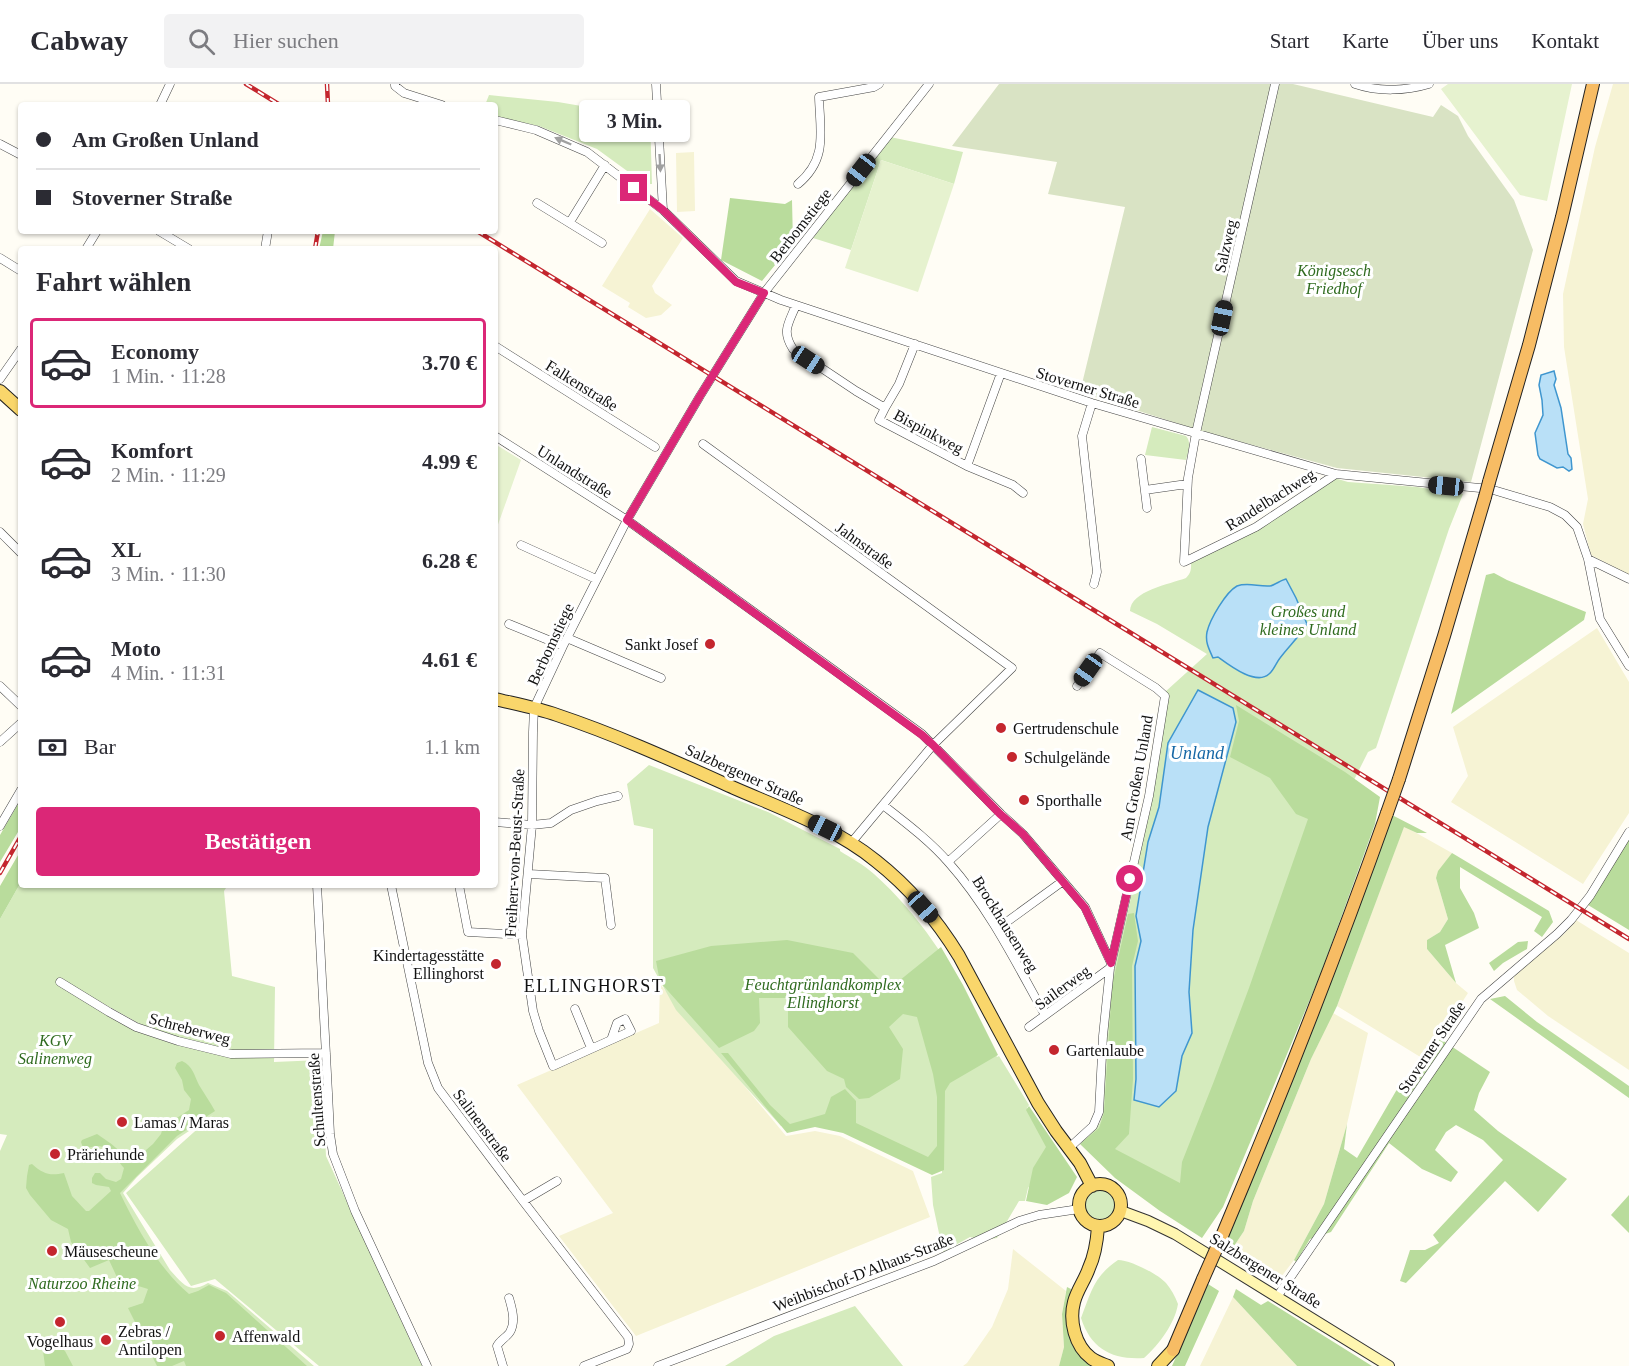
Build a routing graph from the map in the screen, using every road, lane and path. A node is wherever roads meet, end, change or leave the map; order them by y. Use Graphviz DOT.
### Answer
graph roads {
  1 [pos="170,84"];
  2 [pos="395,84"];
  3 [pos="656,84"];
  4 [pos="879,84"];
  5 [pos="929,84"];
  6 [pos="1275,84"];
  7 [pos="1355,84"];
  8 [pos="1429,84"];
  9 [pos="1593,84"];
  10 [pos="161,102"];
  11 [pos="432,102"];
  12 [pos="498,121"];
  13 [pos="0,144"];
  14 [pos="18,153"];
  15 [pos="605,165"];
  16 [pos="798,184"];
  17 [pos="537,203"];
  18 [pos="663,210"];
  19 [pos="570,222"];
  20 [pos="164,234"];
  21 [pos="602,243"];
  22 [pos="184,246"];
  23 [pos="0,258"];
  24 [pos="18,270"];
  25 [pos="764,293"];
  26 [pos="796,305"];
  27 [pos="915,344"];
  28 [pos="498,348"];
  29 [pos="18,353"];
  30 [pos="1001,373"];
  31 [pos="0,379"];
  32 [pos="0,392"];
  33 [pos="1092,403"];
  34 [pos="18,407"];
  35 [pos="885,408"];
  36 [pos="1196,434"];
  37 [pos="498,438"];
  38 [pos="703,444"];
  39 [pos="655,447"];
  40 [pos="1141,459"];
  41 [pos="967,466"];
  42 [pos="1336,474"];
  43 [pos="1187,484"];
  44 [pos="1145,490"];
  45 [pos="1023,494"];
  46 [pos="1147,508"];
  47 [pos="627,520"];
  48 [pos="0,532"];
  49 [pos="521,545"];
  50 [pos="18,550"];
  51 [pos="1588,559"];
  52 [pos="1184,562"];
  53 [pos="596,579"];
  54 [pos="1629,579"];
  55 [pos="1094,584"];
  56 [pos="509,624"];
  57 [pos="565,642"];
  58 [pos="1629,666"];
  59 [pos="662,678"];
  60 [pos="0,686"];
  61 [pos="1077,686"];
  62 [pos="498,700"];
  63 [pos="18,702"];
  64 [pos="534,708"];
  65 [pos="18,726"];
  66 [pos="0,742"];
  67 [pos="933,745"];
  68 [pos="18,795"];
  69 [pos="618,796"];
  70 [pos="883,805"];
  71 [pos="1000,814"];
  72 [pos="498,822"];
  73 [pos="532,825"];
  74 [pos="0,826"];
  75 [pos="1629,832"];
  76 [pos="851,843"];
  77 [pos="949,861"];
  78 [pos="529,874"];
  79 [pos="1063,881"];
  80 [pos="317,888"];
  81 [pos="392,888"];
  82 [pos="460,888"];
  83 [pos="611,925"];
  84 [pos="997,928"];
  85 [pos="522,935"];
  86 [pos="1111,966"];
  87 [pos="60,982"];
  88 [pos="575,1009"];
  89 [pos="1045,1015"];
  90 [pos="1029,1027"];
  91 [pos="611,1040"];
  92 [pos="591,1048"];
  93 [pos="326,1053"];
  94 [pos="1069,1148"];
  95 [pos="557,1181"];
  96 [pos="1092,1186"];
  97 [pos="523,1201"];
  98 [pos="1079,1209"];
  99 [pos="1121,1211"];
  100 [pos="1098,1227"];
  101 [pos="1277,1297"];
  102 [pos="510,1298"];
  103 [pos="1173,1350"];
  104 [pos="427,1366"];
  105 [pos="504,1366"];
  106 [pos="584,1366"];
  107 [pos="658,1366"];
  108 [pos="1108,1366"];
  109 [pos="1158,1366"];
  110 [pos="1166,1366"];
  111 [pos="1389,1366"];
  1 -- 10 [label="street"];
  2 -- 11 [label="street"];
  3 -- 18 [label="street, one-way"];
  4 -- 16 [label="street"];
  5 -- 25 [label="street, Berbomstiege"];
  6 -- 36 [label="street, Salzweg"];
  7 -- 8 [label="street"];
  9 -- 103 [label="highway, bridge"];
  15 -- 12 [label="street, Stoverner Straße, one-way"];
  13 -- 14 [label="street"];
  15 -- 18 [label="street, Stoverner Straße"];
  15 -- 19 [label="street"];
  17 -- 19 [label="street"];
  18 -- 25 [label="street, Stoverner Straße"];
  19 -- 21 [label="street"];
  20 -- 22 [label="street"];
  23 -- 24 [label="street"];
  25 -- 26 [label="street, Stoverner Straße"];
  25 -- 47 [label="street, Berbomstiege"];
  26 -- 27 [label="street, Stoverner Straße"];
  26 -- 35 [label="street, Bispinkweg"];
  27 -- 30 [label="street, Stoverner Straße"];
  27 -- 35 [label="street"];
  28 -- 39 [label="street, Falkenstraße"];
  29 -- 31 [label="street"];
  30 -- 33 [label="street, Stoverner Straße"];
  30 -- 41 [label="street"];
  32 -- 34 [label="main road"];
  33 -- 36 [label="street, Stoverner Straße"];
  33 -- 55 [label="street"];
  35 -- 41 [label="street, Bispinkweg"];
  36 -- 42 [label="street, Stoverner Straße"];
  36 -- 43 [label="street, Salzweg"];
  37 -- 47 [label="street, Unlandstraße"];
  38 -- 67 [label="street, Jahnstraße"];
  40 -- 44 [label="street"];
  41 -- 45 [label="street, Bispinkweg"];
  42 -- 51 [label="street, Stoverner Straße"];
  42 -- 52 [label="street, Randelbachweg"];
  43 -- 44 [label="street"];
  43 -- 52 [label="street, Salzweg"];
  44 -- 46 [label="street"];
  47 -- 53 [label="street, Berbomstiege"];
  47 -- 67 [label="street, Unlandstraße"];
  48 -- 50 [label="street"];
  49 -- 53 [label="street"];
  51 -- 54 [label="street"];
  51 -- 58 [label="street, Stoverner Straße"];
  53 -- 57 [label="street, Berbomstiege"];
  56 -- 57 [label="street"];
  57 -- 59 [label="street"];
  57 -- 64 [label="street, Berbomstiege"];
  60 -- 63 [label="street"];
  61 -- 86 [label="street, Am Großen Unland"];
  62 -- 64 [label="main road, Salzbergener Straße"];
  64 -- 73 [label="street, Freiherr-von-Beust-Straße"];
  64 -- 76 [label="main road, Salzbergener Straße"];
  65 -- 66 [label="street"];
  67 -- 70 [label="street"];
  67 -- 71 [label="street, Unlandstraße"];
  68 -- 74 [label="street"];
  69 -- 73 [label="street"];
  70 -- 76 [label="street"];
  70 -- 77 [label="street, Brockhausenweg"];
  71 -- 77 [label="street"];
  71 -- 79 [label="street, Unlandstraße"];
  72 -- 73 [label="street"];
  73 -- 78 [label="street, Freiherr-von-Beust-Straße"];
  75 -- 101 [label="street, Stoverner Straße"];
  76 -- 94 [label="main road, Salzbergener Straße"];
  77 -- 84 [label="street, Brockhausenweg"];
  78 -- 83 [label="street"];
  78 -- 85 [label="street, Freiherr-von-Beust-Straße"];
  79 -- 84 [label="street"];
  79 -- 86 [label="street, Unlandstraße"];
  80 -- 93 [label="street, Schultenstraße"];
  81 -- 97 [label="street, Salinenstraße"];
  82 -- 85 [label="street"];
  84 -- 89 [label="street, Brockhausenweg"];
  85 -- 92 [label="street, Freiherr-von-Beust-Straße"];
  86 -- 89 [label="street, Sailerweg"];
  86 -- 94 [label="street, Am Großen Unland"];
  87 -- 93 [label="street, Schreberweg"];
  88 -- 92 [label="street"];
  89 -- 90 [label="street, Sailerweg"];
  91 -- 92 [label="street"];
  93 -- 104 [label="street, Schultenstraße"];
  94 -- 96 [label="main road, Salzbergener Straße"];
  95 -- 97 [label="street"];
  96 -- 98 [label="main road"];
  96 -- 99 [label="main road"];
  97 -- 106 [label="street, Salinenstraße"];
  98 -- 100 [label="main road"];
  98 -- 107 [label="street, Weihbischof-D'Alhaus-Straße"];
  99 -- 100 [label="main road"];
  99 -- 101 [label="main road, Salzbergener Straße"];
  100 -- 108 [label="main road"];
  101 -- 111 [label="main road, Salzbergener Straße"];
  102 -- 105 [label="street"];
  103 -- 109 [label="main road"];
  103 -- 110 [label="main road"];
}
